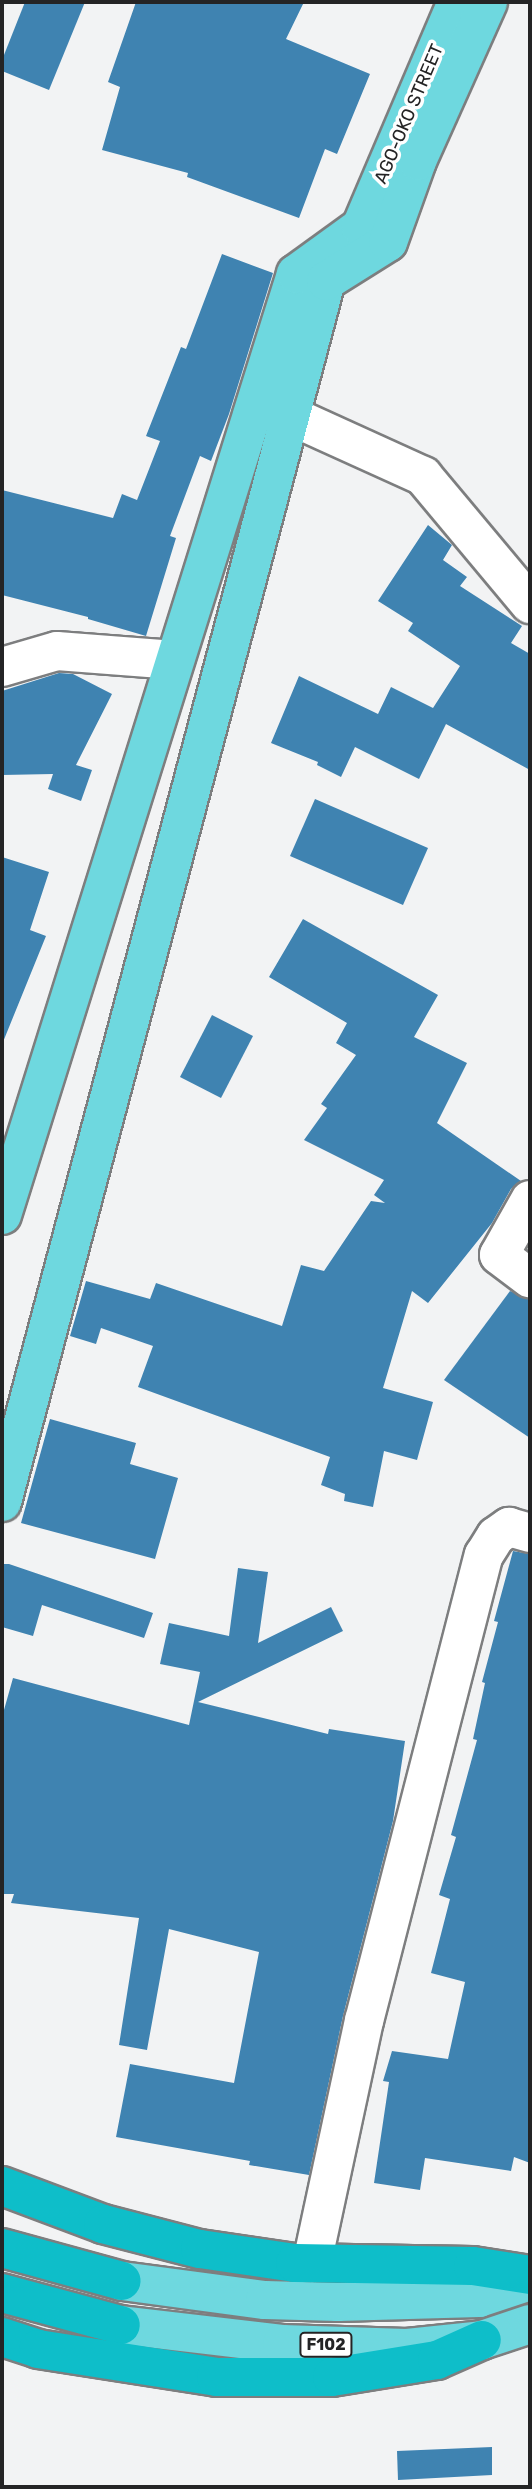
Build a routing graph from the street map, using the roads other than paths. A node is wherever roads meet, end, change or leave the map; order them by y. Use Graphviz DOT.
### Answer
graph roads {
  1 [pos="457,2"];
  2 [pos="488,2"];
  3 [pos="374,234"];
  4 [pos="311,278"];
  5 [pos="291,416"];
  6 [pos="530,604"];
  7 [pos="176,660"];
  8 [pos="2,667"];
  9 [pos="530,1200"];
  10 [pos="2,1215"];
  11 [pos="530,1278"];
  12 [pos="2,1502"];
  13 [pos="530,1533"];
  14 [pos="2,2186"];
  15 [pos="2,2248"];
  16 [pos="312,2263"];
  17 [pos="530,2275"];
  18 [pos="122,2281"];
  19 [pos="530,2281"];
  20 [pos="2,2293"];
  21 [pos="530,2324"];
  22 [pos="121,2325"];
  23 [pos="2,2337"];
  24 [pos="482,2340"];
  1 -- 3 [label="main road, AGO-OKO STREET"];
  2 -- 3 [label="main road"];
  3 -- 4 [label="main road"];
  4 -- 5 [label="main road"];
  4 -- 7 [label="main road"];
  5 -- 6 [label="street"];
  5 -- 12 [label="main road"];
  7 -- 8 [label="street"];
  7 -- 10 [label="main road"];
  9 -- 11 [label="street"];
  13 -- 16 [label="street"];
  14 -- 16 [label="highway"];
  15 -- 18 [label="highway"];
  16 -- 17 [label="highway"];
  18 -- 19 [label="main road"];
  20 -- 22 [label="highway, F102"];
  21 -- 24 [label="main road, F102"];
  22 -- 24 [label="main road, F102"];
  23 -- 24 [label="highway"];
}
